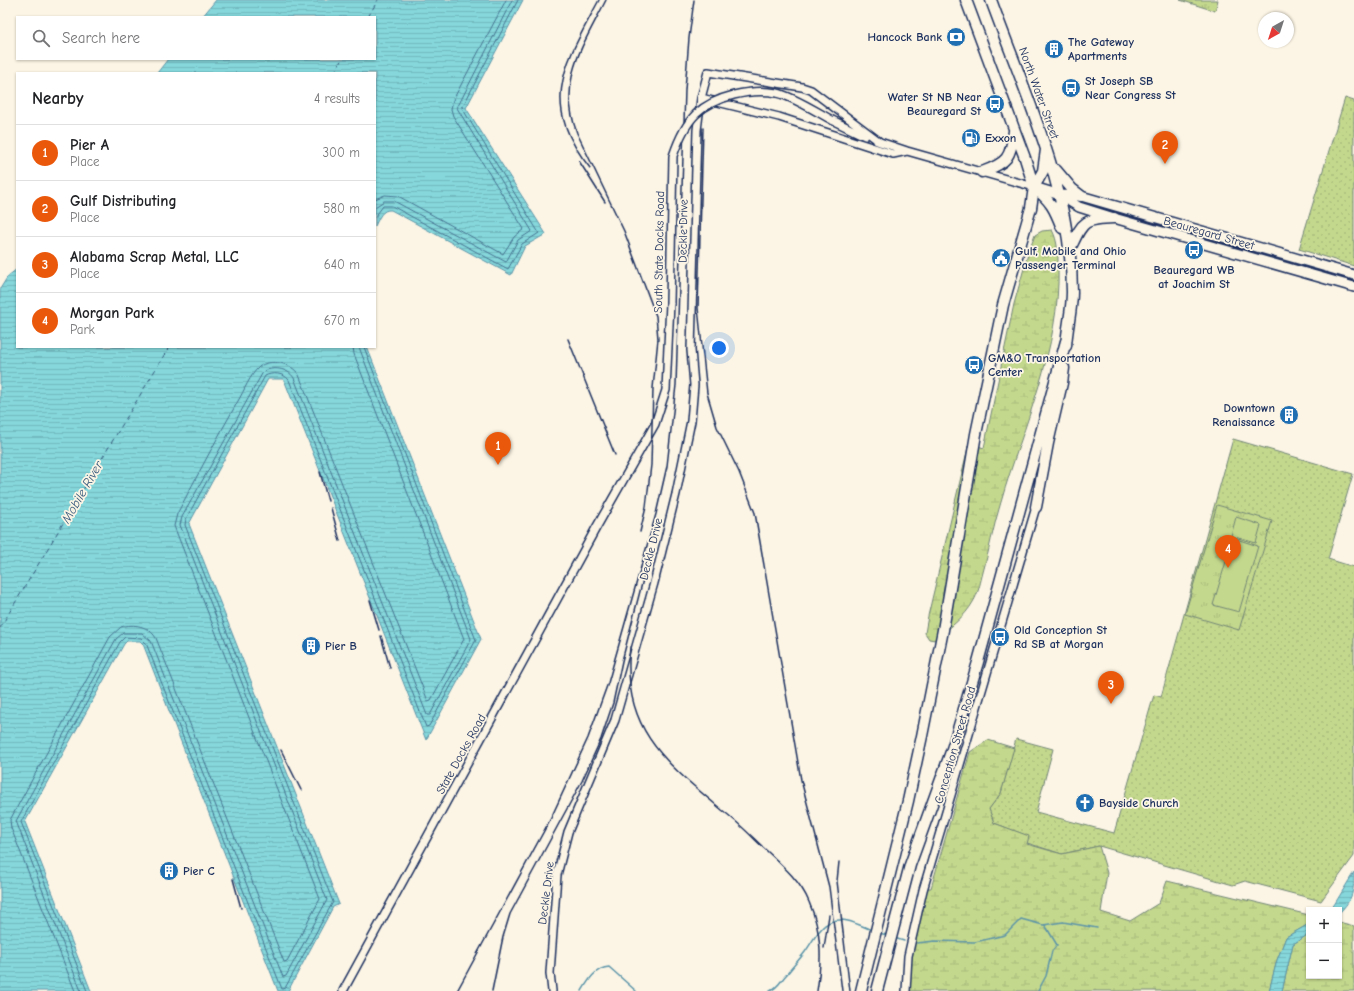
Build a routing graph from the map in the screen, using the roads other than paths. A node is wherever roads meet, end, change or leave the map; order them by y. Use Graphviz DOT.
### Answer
graph roads {
  1 [pos="991,0"];
  2 [pos="967,1"];
  3 [pos="701,98"];
  4 [pos="832,120"];
  5 [pos="1014,129"];
  6 [pos="880,142"];
  7 [pos="1046,148"];
  8 [pos="907,152"];
  9 [pos="1051,161"];
  10 [pos="982,172"];
  11 [pos="1034,187"];
  12 [pos="1060,195"];
  13 [pos="1081,196"];
  14 [pos="1114,218"];
  15 [pos="1199,242"];
  16 [pos="1070,249"];
  17 [pos="1283,254"];
  18 [pos="1354,275"];
  19 [pos="1354,283"];
  20 [pos="1354,287"];
  21 [pos="1066,341"];
  22 [pos="1036,507"];
  23 [pos="596,528"];
  24 [pos="343,991"];
  25 [pos="552,991"];
  26 [pos="860,991"];
  27 [pos="877,991"];
  28 [pos="906,991"];
  1 -- 7 [label="highway, North Water Street"];
  2 -- 5 [label="highway"];
  3 -- 6 [label="street, Deckle Drive"];
  3 -- 8 [label="street"];
  3 -- 25 [label="street, Deckle Drive"];
  4 -- 6 [label="street, Beauregard Street"];
  4 -- 23 [label="street, South State Docks Road, bridge"];
  5 -- 10 [label="highway"];
  5 -- 11 [label="highway"];
  6 -- 8 [label="street, Beauregard Street"];
  7 -- 9 [label="highway, North Water Street"];
  7 -- 11 [label="highway"];
  8 -- 10 [label="street, Beauregard Street"];
  9 -- 12 [label="highway, North Water Street"];
  9 -- 13 [label="highway"];
  10 -- 11 [label="street, Beauregard Street"];
  11 -- 12 [label="main road, Beauregard Street"];
  11 -- 16 [label="highway"];
  11 -- 26 [label="highway"];
  12 -- 13 [label="main road, Beauregard Street"];
  12 -- 14 [label="main road, Beauregard Street"];
  12 -- 16 [label="highway, North Water Street"];
  13 -- 17 [label="main road, Beauregard Street"];
  14 -- 15 [label="main road, Beauregard Street"];
  14 -- 16 [label="highway"];
  15 -- 17 [label="main road"];
  15 -- 20 [label="main road, Beauregard Street"];
  16 -- 21 [label="highway"];
  17 -- 18 [label="main road, Beauregard Street"];
  17 -- 19 [label="main road"];
  21 -- 22 [label="highway"];
  21 -- 27 [label="highway"];
  22 -- 28 [label="street, Conception Street Road"];
  23 -- 24 [label="street, State Docks Road"];
}
